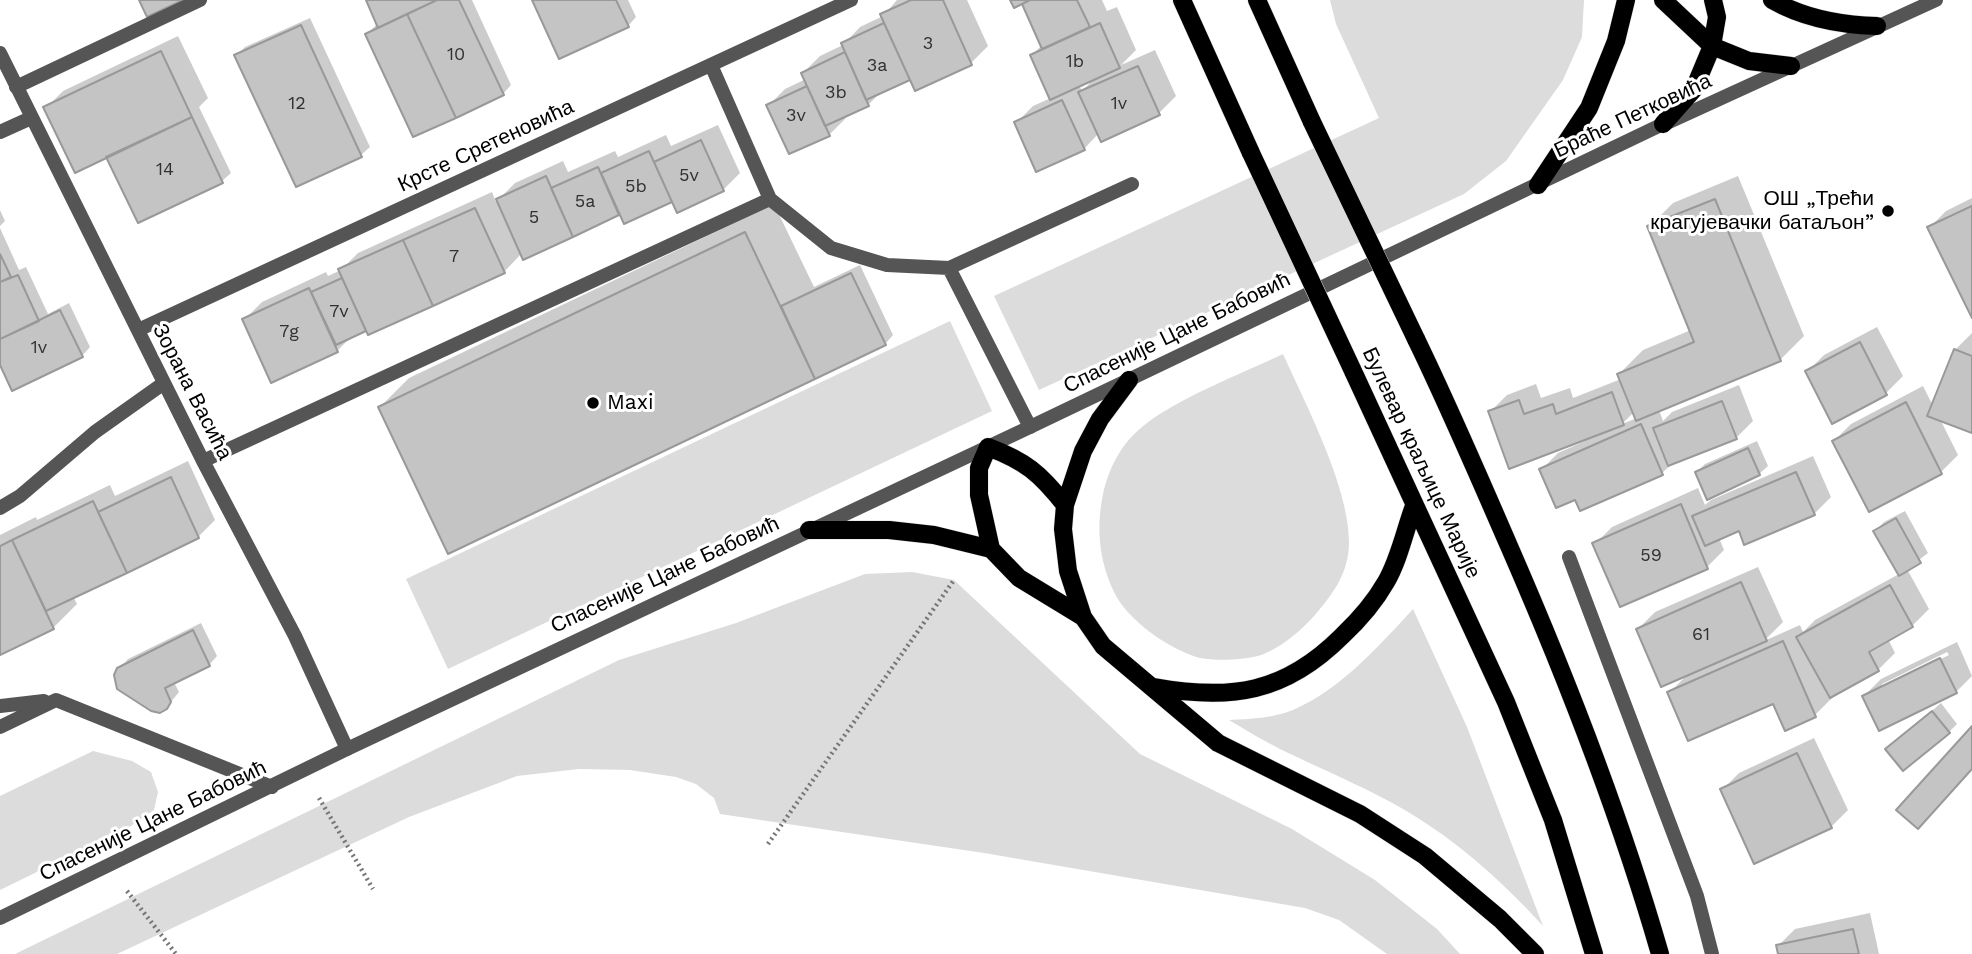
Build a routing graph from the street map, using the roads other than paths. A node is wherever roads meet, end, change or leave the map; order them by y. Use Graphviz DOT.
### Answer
graph roads {
  1 [pos="200,0"];
  2 [pos="851,0"];
  3 [pos="1182,0"];
  4 [pos="1257,0"];
  5 [pos="1268,0"];
  6 [pos="1626,0"];
  7 [pos="1663,0"];
  8 [pos="1713,0"];
  9 [pos="1772,0"];
  10 [pos="1936,0"];
  11 [pos="1266,19"];
  12 [pos="1877,26"];
  13 [pos="1712,46"];
  14 [pos="0,53"];
  15 [pos="710,65"];
  16 [pos="1791,66"];
  17 [pos="16,87"];
  18 [pos="31,118"];
  19 [pos="1663,124"];
  20 [pos="0,132"];
  21 [pos="1132,184"];
  22 [pos="1538,185"];
  23 [pos="770,199"];
  24 [pos="949,268"];
  25 [pos="1349,274"];
  26 [pos="138,330"];
  27 [pos="1129,380"];
  28 [pos="164,383"];
  29 [pos="1030,427"];
  30 [pos="988,447"];
  31 [pos="203,461"];
  32 [pos="1065,505"];
  33 [pos="1414,506"];
  34 [pos="0,508"];
  35 [pos="809,530"];
  36 [pos="992,549"];
  37 [pos="1569,557"];
  38 [pos="1083,617"];
  39 [pos="1153,687"];
  40 [pos="56,700"];
  41 [pos="0,706"];
  42 [pos="0,727"];
  43 [pos="347,749"];
  44 [pos="272,787"];
  45 [pos="0,918"];
  46 [pos="1535,954"];
  47 [pos="1594,954"];
  48 [pos="1660,954"];
  49 [pos="1712,954"];
  1 -- 17 [label="street"];
  2 -- 15 [label="street, Крсте Сретеновића"];
  3 -- 33 [label="main road, Булевар краљице Марије, bridge"];
  4 -- 11 [label="main road"];
  5 -- 11 [label="main road"];
  6 -- 22 [label="main road"];
  7 -- 13 [label="main road"];
  8 -- 13 [label="main road"];
  9 -- 12 [label="main road"];
  10 -- 12 [label="street, Браће Петковића"];
  11 -- 48 [label="main road, bridge"];
  12 -- 16 [label="street, Браће Петковића"];
  13 -- 16 [label="main road"];
  13 -- 19 [label="main road"];
  14 -- 17 [label="street, Зорана Васића"];
  15 -- 23 [label="street"];
  15 -- 26 [label="street, Крсте Сретеновића"];
  16 -- 19 [label="street, Браће Петковића"];
  17 -- 18 [label="street, Зорана Васића"];
  18 -- 20 [label="street"];
  18 -- 26 [label="street, Зорана Васића"];
  19 -- 22 [label="street, Браће Петковића"];
  21 -- 24 [label="street"];
  22 -- 25 [label="street, Браће Петковића"];
  23 -- 24 [label="street"];
  23 -- 31 [label="street"];
  24 -- 29 [label="street"];
  25 -- 27 [label="street, Спасеније Цане Бабовић"];
  26 -- 28 [label="street, Зорана Васића"];
  27 -- 29 [label="street, Спасеније Цане Бабовић"];
  27 -- 32 [label="main road"];
  28 -- 31 [label="street, Зорана Васића"];
  28 -- 34 [label="street"];
  29 -- 30 [label="street, Спасеније Цане Бабовић"];
  30 -- 32 [label="main road"];
  30 -- 35 [label="street, Спасеније Цане Бабовић"];
  30 -- 36 [label="main road"];
  31 -- 43 [label="street, Зорана Васића"];
  32 -- 38 [label="main road"];
  33 -- 39 [label="main road"];
  33 -- 47 [label="main road, Булевар краљице Марије"];
  35 -- 36 [label="main road"];
  35 -- 43 [label="street, Спасеније Цане Бабовић"];
  36 -- 38 [label="main road"];
  37 -- 49 [label="street"];
  38 -- 39 [label="main road"];
  39 -- 46 [label="main road"];
  40 -- 41 [label="street"];
  40 -- 42 [label="street"];
  40 -- 44 [label="street"];
  43 -- 44 [label="street, Спасеније Цане Бабовић"];
  44 -- 45 [label="street, Спасеније Цане Бабовић"];
}
